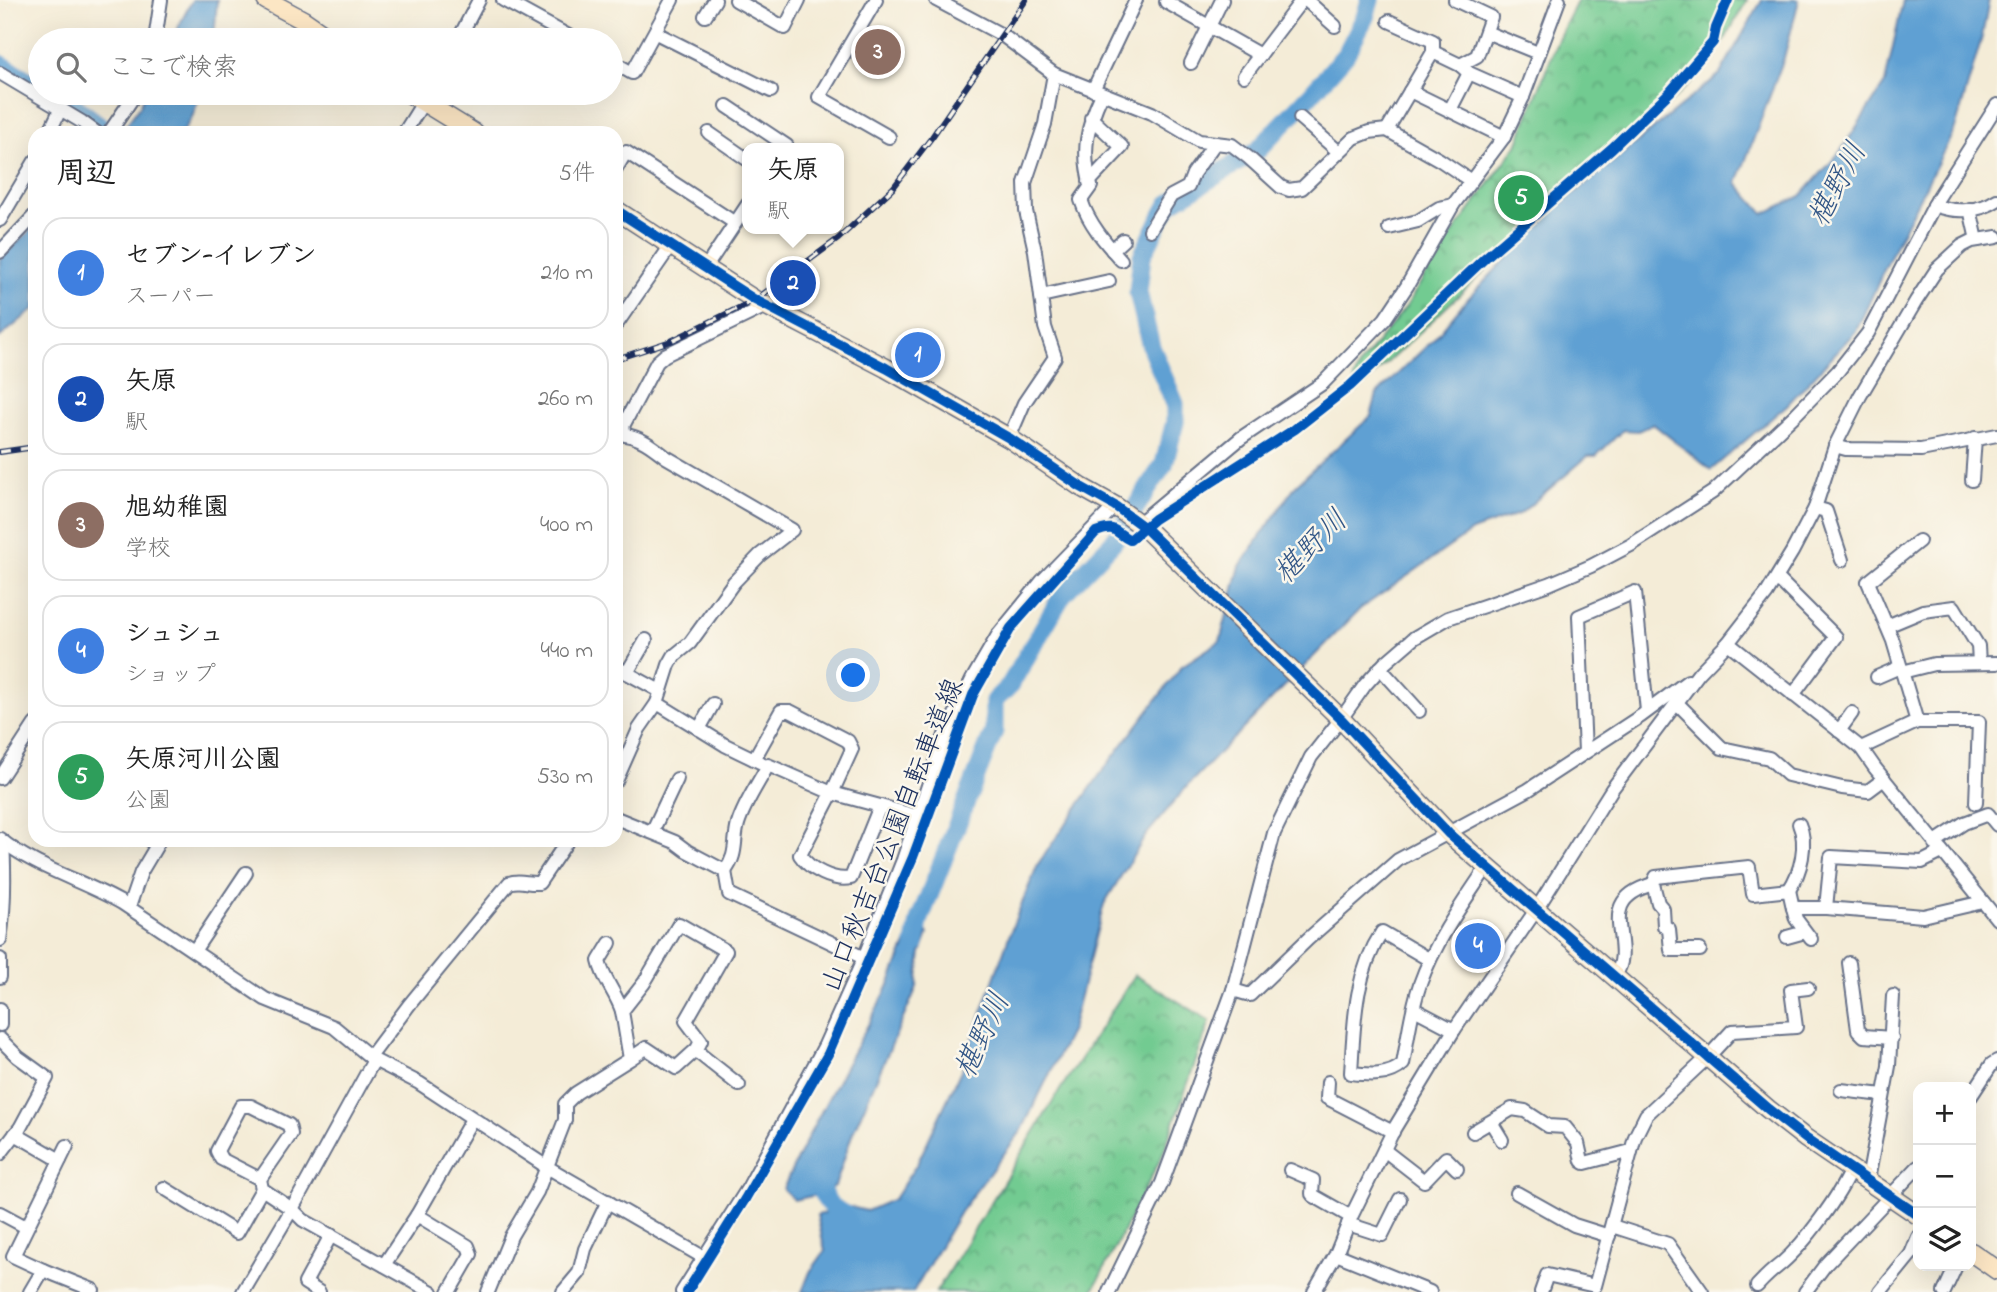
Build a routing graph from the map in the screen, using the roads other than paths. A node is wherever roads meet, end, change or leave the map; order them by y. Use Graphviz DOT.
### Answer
graph roads {
  1 [pos="161,0"];
  2 [pos="266,0"];
  3 [pos="480,0"];
  4 [pos="503,0"];
  5 [pos="715,0"];
  6 [pos="736,0"];
  7 [pos="799,0"];
  8 [pos="876,0"];
  9 [pos="936,0"];
  10 [pos="1136,0"];
  11 [pos="1168,0"];
  12 [pos="1222,0"];
  13 [pos="1455,0"];
  14 [pos="1559,0"];
  15 [pos="1307,1"];
  16 [pos="668,2"];
  17 [pos="705,16"];
  18 [pos="1389,21"];
  19 [pos="1335,26"];
  20 [pos="1209,27"];
  21 [pos="157,28"];
  22 [pos="315,28"];
  23 [pos="465,28"];
  24 [pos="554,28"];
  25 [pos="1486,32"];
  26 [pos="656,33"];
  27 [pos="1433,52"];
  28 [pos="1538,53"];
  29 [pos="1260,55"];
  30 [pos="1191,63"];
  31 [pos="623,68"];
  32 [pos="1465,69"];
  33 [pos="0,73"];
  34 [pos="1054,74"];
  35 [pos="1244,76"];
  36 [pos="28,89"];
  37 [pos="772,91"];
  38 [pos="1410,91"];
  39 [pos="1097,92"];
  40 [pos="1523,97"];
  41 [pos="56,105"];
  42 [pos="128,105"];
  43 [pos="417,105"];
  44 [pos="434,105"];
  45 [pos="1997,105"];
  46 [pos="727,106"];
  47 [pos="61,108"];
  48 [pos="1450,110"];
  49 [pos="1091,118"];
  50 [pos="1300,118"];
  51 [pos="52,126"];
  52 [pos="87,126"];
  53 [pos="115,126"];
  54 [pos="407,126"];
  55 [pos="464,126"];
  56 [pos="1387,130"];
  57 [pos="709,132"];
  58 [pos="889,137"];
  59 [pos="1503,137"];
  60 [pos="782,143"];
  61 [pos="1215,143"];
  62 [pos="1339,152"];
  63 [pos="742,156"];
  64 [pos="623,157"];
  65 [pos="28,173"];
  66 [pos="1471,181"];
  67 [pos="1089,182"];
  68 [pos="1997,200"];
  69 [pos="1453,205"];
  70 [pos="1934,205"];
  71 [pos="1970,209"];
  72 [pos="742,212"];
  73 [pos="623,214"];
  74 [pos="0,220"];
  75 [pos="28,222"];
  76 [pos="735,223"];
  77 [pos="1389,228"];
  78 [pos="1150,230"];
  79 [pos="18,233"];
  80 [pos="1997,237"];
  81 [pos="1123,240"];
  82 [pos="1977,240"];
  83 [pos="672,244"];
  84 [pos="1112,250"];
  85 [pos="0,252"];
  86 [pos="1121,260"];
  87 [pos="706,267"];
  88 [pos="1109,281"];
  89 [pos="1041,296"];
  90 [pos="766,306"];
  91 [pos="623,316"];
  92 [pos="625,435"];
  93 [pos="1997,435"];
  94 [pos="623,437"];
  95 [pos="1009,438"];
  96 [pos="1975,438"];
  97 [pos="1835,446"];
  98 [pos="1972,480"];
  99 [pos="1115,506"];
  100 [pos="1815,508"];
  101 [pos="1141,526"];
  102 [pos="1919,541"];
  103 [pos="1842,560"];
  104 [pos="1777,578"];
  105 [pos="1887,626"];
  106 [pos="646,640"];
  107 [pos="1728,643"];
  108 [pos="1979,663"];
  109 [pos="1997,663"];
  110 [pos="623,668"];
  111 [pos="1380,668"];
  112 [pos="1901,669"];
  113 [pos="623,671"];
  114 [pos="1699,673"];
  115 [pos="1877,677"];
  116 [pos="1793,695"];
  117 [pos="659,697"];
  118 [pos="1677,703"];
  119 [pos="713,704"];
  120 [pos="1419,711"];
  121 [pos="1647,711"];
  122 [pos="1853,713"];
  123 [pos="1338,717"];
  124 [pos="1917,722"];
  125 [pos="699,729"];
  126 [pos="1839,731"];
  127 [pos="28,735"];
  128 [pos="1861,748"];
  129 [pos="1585,752"];
  130 [pos="754,759"];
  131 [pos="623,765"];
  132 [pos="768,765"];
  133 [pos="0,778"];
  134 [pos="677,779"];
  135 [pos="1884,779"];
  136 [pos="832,793"];
  137 [pos="1976,803"];
  138 [pos="880,806"];
  139 [pos="917,816"];
  140 [pos="623,821"];
  141 [pos="1799,824"];
  142 [pos="1997,825"];
  143 [pos="652,832"];
  144 [pos="1448,834"];
  145 [pos="1,840"];
  146 [pos="156,847"];
  147 [pos="563,847"];
  148 [pos="1939,848"];
  149 [pos="1487,867"];
  150 [pos="725,871"];
  151 [pos="246,873"];
  152 [pos="1653,884"];
  153 [pos="1789,890"];
  154 [pos="1983,902"];
  155 [pos="129,907"];
  156 [pos="1793,908"];
  157 [pos="1826,908"];
  158 [pos="1536,910"];
  159 [pos="1997,919"];
  160 [pos="1787,937"];
  161 [pos="0,940"];
  162 [pos="610,943"];
  163 [pos="1700,950"];
  164 [pos="194,951"];
  165 [pos="864,958"];
  166 [pos="0,959"];
  167 [pos="1430,960"];
  168 [pos="1849,963"];
  169 [pos="0,976"];
  170 [pos="1615,976"];
  171 [pos="1808,988"];
  172 [pos="1233,990"];
  173 [pos="1893,996"];
  174 [pos="0,1009"];
  175 [pos="1414,1009"];
  176 [pos="622,1011"];
  177 [pos="0,1025"];
  178 [pos="1454,1030"];
  179 [pos="1892,1038"];
  180 [pos="0,1039"];
  181 [pos="696,1051"];
  182 [pos="1708,1057"];
  183 [pos="372,1059"];
  184 [pos="630,1059"];
  185 [pos="1995,1059"];
  186 [pos="1328,1083"];
  187 [pos="739,1085"];
  188 [pos="1976,1088"];
  189 [pos="1841,1090"];
  190 [pos="1883,1095"];
  191 [pos="472,1119"];
  192 [pos="1491,1122"];
  193 [pos="1393,1132"];
  194 [pos="1474,1132"];
  195 [pos="15,1134"];
  196 [pos="1502,1140"];
  197 [pos="67,1146"];
  198 [pos="1384,1150"];
  199 [pos="1631,1151"];
  200 [pos="0,1154"];
  201 [pos="60,1160"];
  202 [pos="547,1167"];
  203 [pos="1851,1169"];
  204 [pos="1290,1170"];
  205 [pos="1457,1170"];
  206 [pos="1913,1173"];
  207 [pos="1868,1180"];
  208 [pos="261,1184"];
  209 [pos="164,1188"];
  210 [pos="1517,1193"];
  211 [pos="1892,1196"];
  212 [pos="1400,1199"];
  213 [pos="608,1201"];
  214 [pos="292,1209"];
  215 [pos="1913,1211"];
  216 [pos="0,1213"];
  217 [pos="417,1215"];
  218 [pos="1350,1220"];
  219 [pos="26,1227"];
  220 [pos="1610,1231"];
  221 [pos="331,1235"];
  222 [pos="1913,1248"];
  223 [pos="1336,1254"];
  224 [pos="1976,1255"];
  225 [pos="703,1257"];
  226 [pos="384,1265"];
  227 [pos="43,1270"];
  228 [pos="1997,1270"];
  229 [pos="1954,1271"];
  230 [pos="1757,1286"];
  231 [pos="303,1287"];
  232 [pos="1594,1289"];
  233 [pos="93,1290"];
  234 [pos="30,1292"];
  235 [pos="243,1292"];
  236 [pos="319,1292"];
  237 [pos="432,1292"];
  238 [pos="449,1292"];
  239 [pos="488,1292"];
  240 [pos="563,1292"];
  241 [pos="682,1292"];
  242 [pos="1109,1292"];
  243 [pos="1314,1292"];
  244 [pos="1430,1292"];
  245 [pos="1541,1292"];
  246 [pos="1702,1292"];
  247 [pos="1805,1292"];
  248 [pos="1880,1292"];
  249 [pos="1944,1292"];
  1 -- 21 [label="street"];
  2 -- 22 [label="street"];
  3 -- 23 [label="street"];
  4 -- 24 [label="street"];
  5 -- 17 [label="street"];
  6 -- 7 [label="street"];
  8 -- 58 [label="street"];
  9 -- 34 [label="street"];
  10 -- 39 [label="street"];
  11 -- 20 [label="street"];
  12 -- 20 [label="street"];
  13 -- 25 [label="street"];
  14 -- 28 [label="street"];
  15 -- 19 [label="street"];
  15 -- 29 [label="street"];
  16 -- 26 [label="street"];
  18 -- 27 [label="street"];
  20 -- 29 [label="street"];
  20 -- 30 [label="street"];
  25 -- 28 [label="street"];
  25 -- 32 [label="street"];
  26 -- 31 [label="street"];
  26 -- 37 [label="street"];
  27 -- 32 [label="street"];
  27 -- 38 [label="street"];
  28 -- 40 [label="street"];
  29 -- 35 [label="street"];
  32 -- 40 [label="street"];
  32 -- 48 [label="street"];
  33 -- 36 [label="street"];
  34 -- 39 [label="street"];
  34 -- 89 [label="street"];
  38 -- 48 [label="street"];
  38 -- 56 [label="street"];
  39 -- 49 [label="street"];
  39 -- 61 [label="street"];
  40 -- 59 [label="street"];
  41 -- 47 [label="street"];
  42 -- 53 [label="street"];
  43 -- 54 [label="street"];
  44 -- 55 [label="street"];
  45 -- 70 [label="street"];
  46 -- 60 [label="street"];
  47 -- 51 [label="street"];
  47 -- 52 [label="street"];
  48 -- 59 [label="street"];
  49 -- 67 [label="street"];
  49 -- 67 [label="street"];
  50 -- 62 [label="street"];
  56 -- 62 [label="street"];
  56 -- 66 [label="street"];
  57 -- 63 [label="street"];
  59 -- 66 [label="street"];
  61 -- 62 [label="street"];
  61 -- 78 [label="street"];
  64 -- 76 [label="street"];
  65 -- 74 [label="street"];
  66 -- 69 [label="street"];
  67 -- 84 [label="street"];
  68 -- 71 [label="street"];
  69 -- 77 [label="street"];
  69 -- 101 [label="street"];
  70 -- 71 [label="street"];
  70 -- 111 [label="street"];
  71 -- 82 [label="street"];
  72 -- 76 [label="street"];
  73 -- 83 [label="street"];
  74 -- 79 [label="street"];
  75 -- 79 [label="street"];
  76 -- 87 [label="street"];
  79 -- 85 [label="street"];
  80 -- 82 [label="street"];
  81 -- 84 [label="street"];
  82 -- 97 [label="street"];
  83 -- 87 [label="street"];
  83 -- 91 [label="street"];
  84 -- 86 [label="street"];
  87 -- 90 [label="street"];
  88 -- 89 [label="street"];
  89 -- 95 [label="street"];
  90 -- 92 [label="street"];
  90 -- 95 [label="street"];
  92 -- 94 [label="street"];
  92 -- 117 [label="street"];
  93 -- 96 [label="street"];
  95 -- 99 [label="street"];
  96 -- 97 [label="street"];
  96 -- 98 [label="street"];
  97 -- 100 [label="street"];
  99 -- 101 [label="street"];
  99 -- 139 [label="street"];
  100 -- 103 [label="street"];
  100 -- 104 [label="street"];
  101 -- 123 [label="street"];
  102 -- 105 [label="street"];
  104 -- 107 [label="street"];
  104 -- 116 [label="street"];
  105 -- 108 [label="street"];
  105 -- 112 [label="street"];
  106 -- 110 [label="street"];
  107 -- 114 [label="street"];
  107 -- 116 [label="street"];
  108 -- 109 [label="street"];
  108 -- 112 [label="street"];
  111 -- 120 [label="street"];
  111 -- 123 [label="street"];
  112 -- 115 [label="street"];
  112 -- 124 [label="street"];
  113 -- 117 [label="street"];
  114 -- 118 [label="street"];
  114 -- 121 [label="street"];
  116 -- 126 [label="street"];
  117 -- 125 [label="street"];
  117 -- 131 [label="street"];
  118 -- 135 [label="street"];
  118 -- 158 [label="street"];
  119 -- 125 [label="street"];
  121 -- 129 [label="street"];
  121 -- 129 [label="street"];
  122 -- 126 [label="street"];
  123 -- 144 [label="street"];
  123 -- 172 [label="street"];
  124 -- 128 [label="street"];
  124 -- 137 [label="street"];
  125 -- 130 [label="street"];
  126 -- 128 [label="street"];
  127 -- 133 [label="street"];
  128 -- 135 [label="street"];
  129 -- 144 [label="street"];
  130 -- 132 [label="street"];
  130 -- 136 [label="street"];
  132 -- 136 [label="street"];
  132 -- 150 [label="street"];
  134 -- 143 [label="street"];
  135 -- 148 [label="street"];
  136 -- 138 [label="street"];
  136 -- 138 [label="street"];
  138 -- 139 [label="street"];
  139 -- 165 [label="street"];
  140 -- 143 [label="street"];
  141 -- 153 [label="street"];
  142 -- 148 [label="street"];
  143 -- 150 [label="street"];
  144 -- 149 [label="street"];
  144 -- 172 [label="street"];
  145 -- 155 [label="street"];
  145 -- 161 [label="street"];
  146 -- 155 [label="street"];
  147 -- 183 [label="street"];
  148 -- 154 [label="street"];
  148 -- 157 [label="street"];
  149 -- 158 [label="street"];
  149 -- 167 [label="street"];
  150 -- 165 [label="street"];
  151 -- 164 [label="street"];
  152 -- 153 [label="street"];
  152 -- 163 [label="street"];
  152 -- 170 [label="street"];
  153 -- 156 [label="street"];
  154 -- 157 [label="street"];
  154 -- 159 [label="street"];
  155 -- 164 [label="street"];
  156 -- 157 [label="street"];
  156 -- 160 [label="street"];
  158 -- 170 [label="street"];
  158 -- 178 [label="street"];
  162 -- 176 [label="street"];
  164 -- 183 [label="street"];
  165 -- 225 [label="street"];
  166 -- 169 [label="street"];
  167 -- 175 [label="street"];
  167 -- 175 [label="street"];
  168 -- 179 [label="street"];
  170 -- 182 [label="street"];
  171 -- 182 [label="street"];
  172 -- 242 [label="street"];
  173 -- 179 [label="street"];
  174 -- 177 [label="street"];
  175 -- 178 [label="street"];
  176 -- 181 [label="street"];
  176 -- 184 [label="street"];
  178 -- 193 [label="street"];
  179 -- 190 [label="street"];
  180 -- 195 [label="street"];
  181 -- 184 [label="street"];
  181 -- 187 [label="street"];
  182 -- 199 [label="street"];
  182 -- 203 [label="street"];
  183 -- 191 [label="street"];
  183 -- 214 [label="street"];
  184 -- 202 [label="street"];
  185 -- 188 [label="street"];
  186 -- 193 [label="street"];
  189 -- 190 [label="street"];
  190 -- 207 [label="street"];
  191 -- 202 [label="street"];
  191 -- 217 [label="street"];
  192 -- 194 [label="street"];
  192 -- 196 [label="street"];
  192 -- 199 [label="street"];
  193 -- 198 [label="street"];
  195 -- 200 [label="street"];
  195 -- 201 [label="street"];
  197 -- 201 [label="street"];
  198 -- 205 [label="street"];
  198 -- 218 [label="street"];
  199 -- 220 [label="street"];
  201 -- 219 [label="street"];
  202 -- 213 [label="street"];
  202 -- 239 [label="street"];
  203 -- 207 [label="street"];
  203 -- 230 [label="street"];
  204 -- 218 [label="street"];
  206 -- 211 [label="street"];
  207 -- 211 [label="street"];
  208 -- 208 [label="street"];
  208 -- 209 [label="street"];
  208 -- 214 [label="street"];
  210 -- 220 [label="street"];
  211 -- 215 [label="street"];
  211 -- 247 [label="street"];
  212 -- 218 [label="street"];
  213 -- 225 [label="street"];
  213 -- 240 [label="street"];
  214 -- 221 [label="street"];
  214 -- 235 [label="street"];
  216 -- 219 [label="street"];
  217 -- 226 [label="street"];
  217 -- 238 [label="street"];
  218 -- 223 [label="street"];
  219 -- 227 [label="street"];
  220 -- 232 [label="street"];
  220 -- 246 [label="street"];
  221 -- 226 [label="street"];
  221 -- 231 [label="street"];
  222 -- 248 [label="street"];
  223 -- 243 [label="street"];
  223 -- 244 [label="street"];
  224 -- 228 [label="street"];
  225 -- 241 [label="street"];
  226 -- 237 [label="street"];
  227 -- 233 [label="street"];
  227 -- 234 [label="street"];
  229 -- 249 [label="street"];
  231 -- 236 [label="street"];
  232 -- 245 [label="street"];
}
